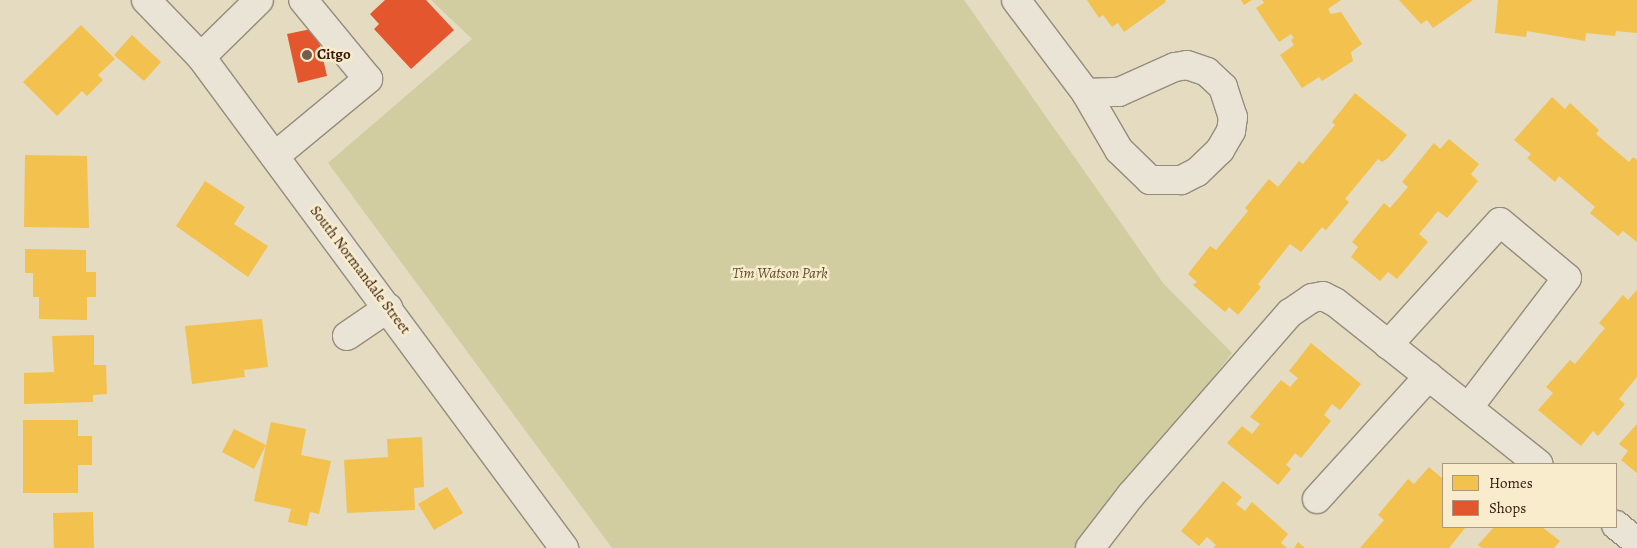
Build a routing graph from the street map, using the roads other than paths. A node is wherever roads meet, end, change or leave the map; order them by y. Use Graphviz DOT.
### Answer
graph roads {
  1 [pos="146,0"];
  2 [pos="259,0"];
  3 [pos="303,0"];
  4 [pos="1016,0"];
  5 [pos="201,57"];
  6 [pos="1086,93"];
  7 [pos="275,156"];
  8 [pos="388,308"];
  9 [pos="347,336"];
  10 [pos="1388,344"];
  11 [pos="1429,376"];
  12 [pos="1468,408"];
  13 [pos="1538,463"];
  14 [pos="1317,499"];
  15 [pos="1617,527"];
  16 [pos="1637,542"];
  17 [pos="564,548"];
  18 [pos="1090,548"];
  1 -- 5 [label="street, South Normandale Street"];
  2 -- 5 [label="street"];
  3 -- 7 [label="street"];
  4 -- 6 [label="street"];
  5 -- 7 [label="street, South Normandale Street"];
  6 -- 6 [label="street"];
  7 -- 8 [label="street, South Normandale Street"];
  8 -- 9 [label="street"];
  8 -- 17 [label="street, South Normandale Street"];
  10 -- 11 [label="street"];
  10 -- 12 [label="street"];
  10 -- 18 [label="street"];
  11 -- 12 [label="street"];
  11 -- 14 [label="street"];
  12 -- 13 [label="street"];
  15 -- 16 [label="street"];
}
